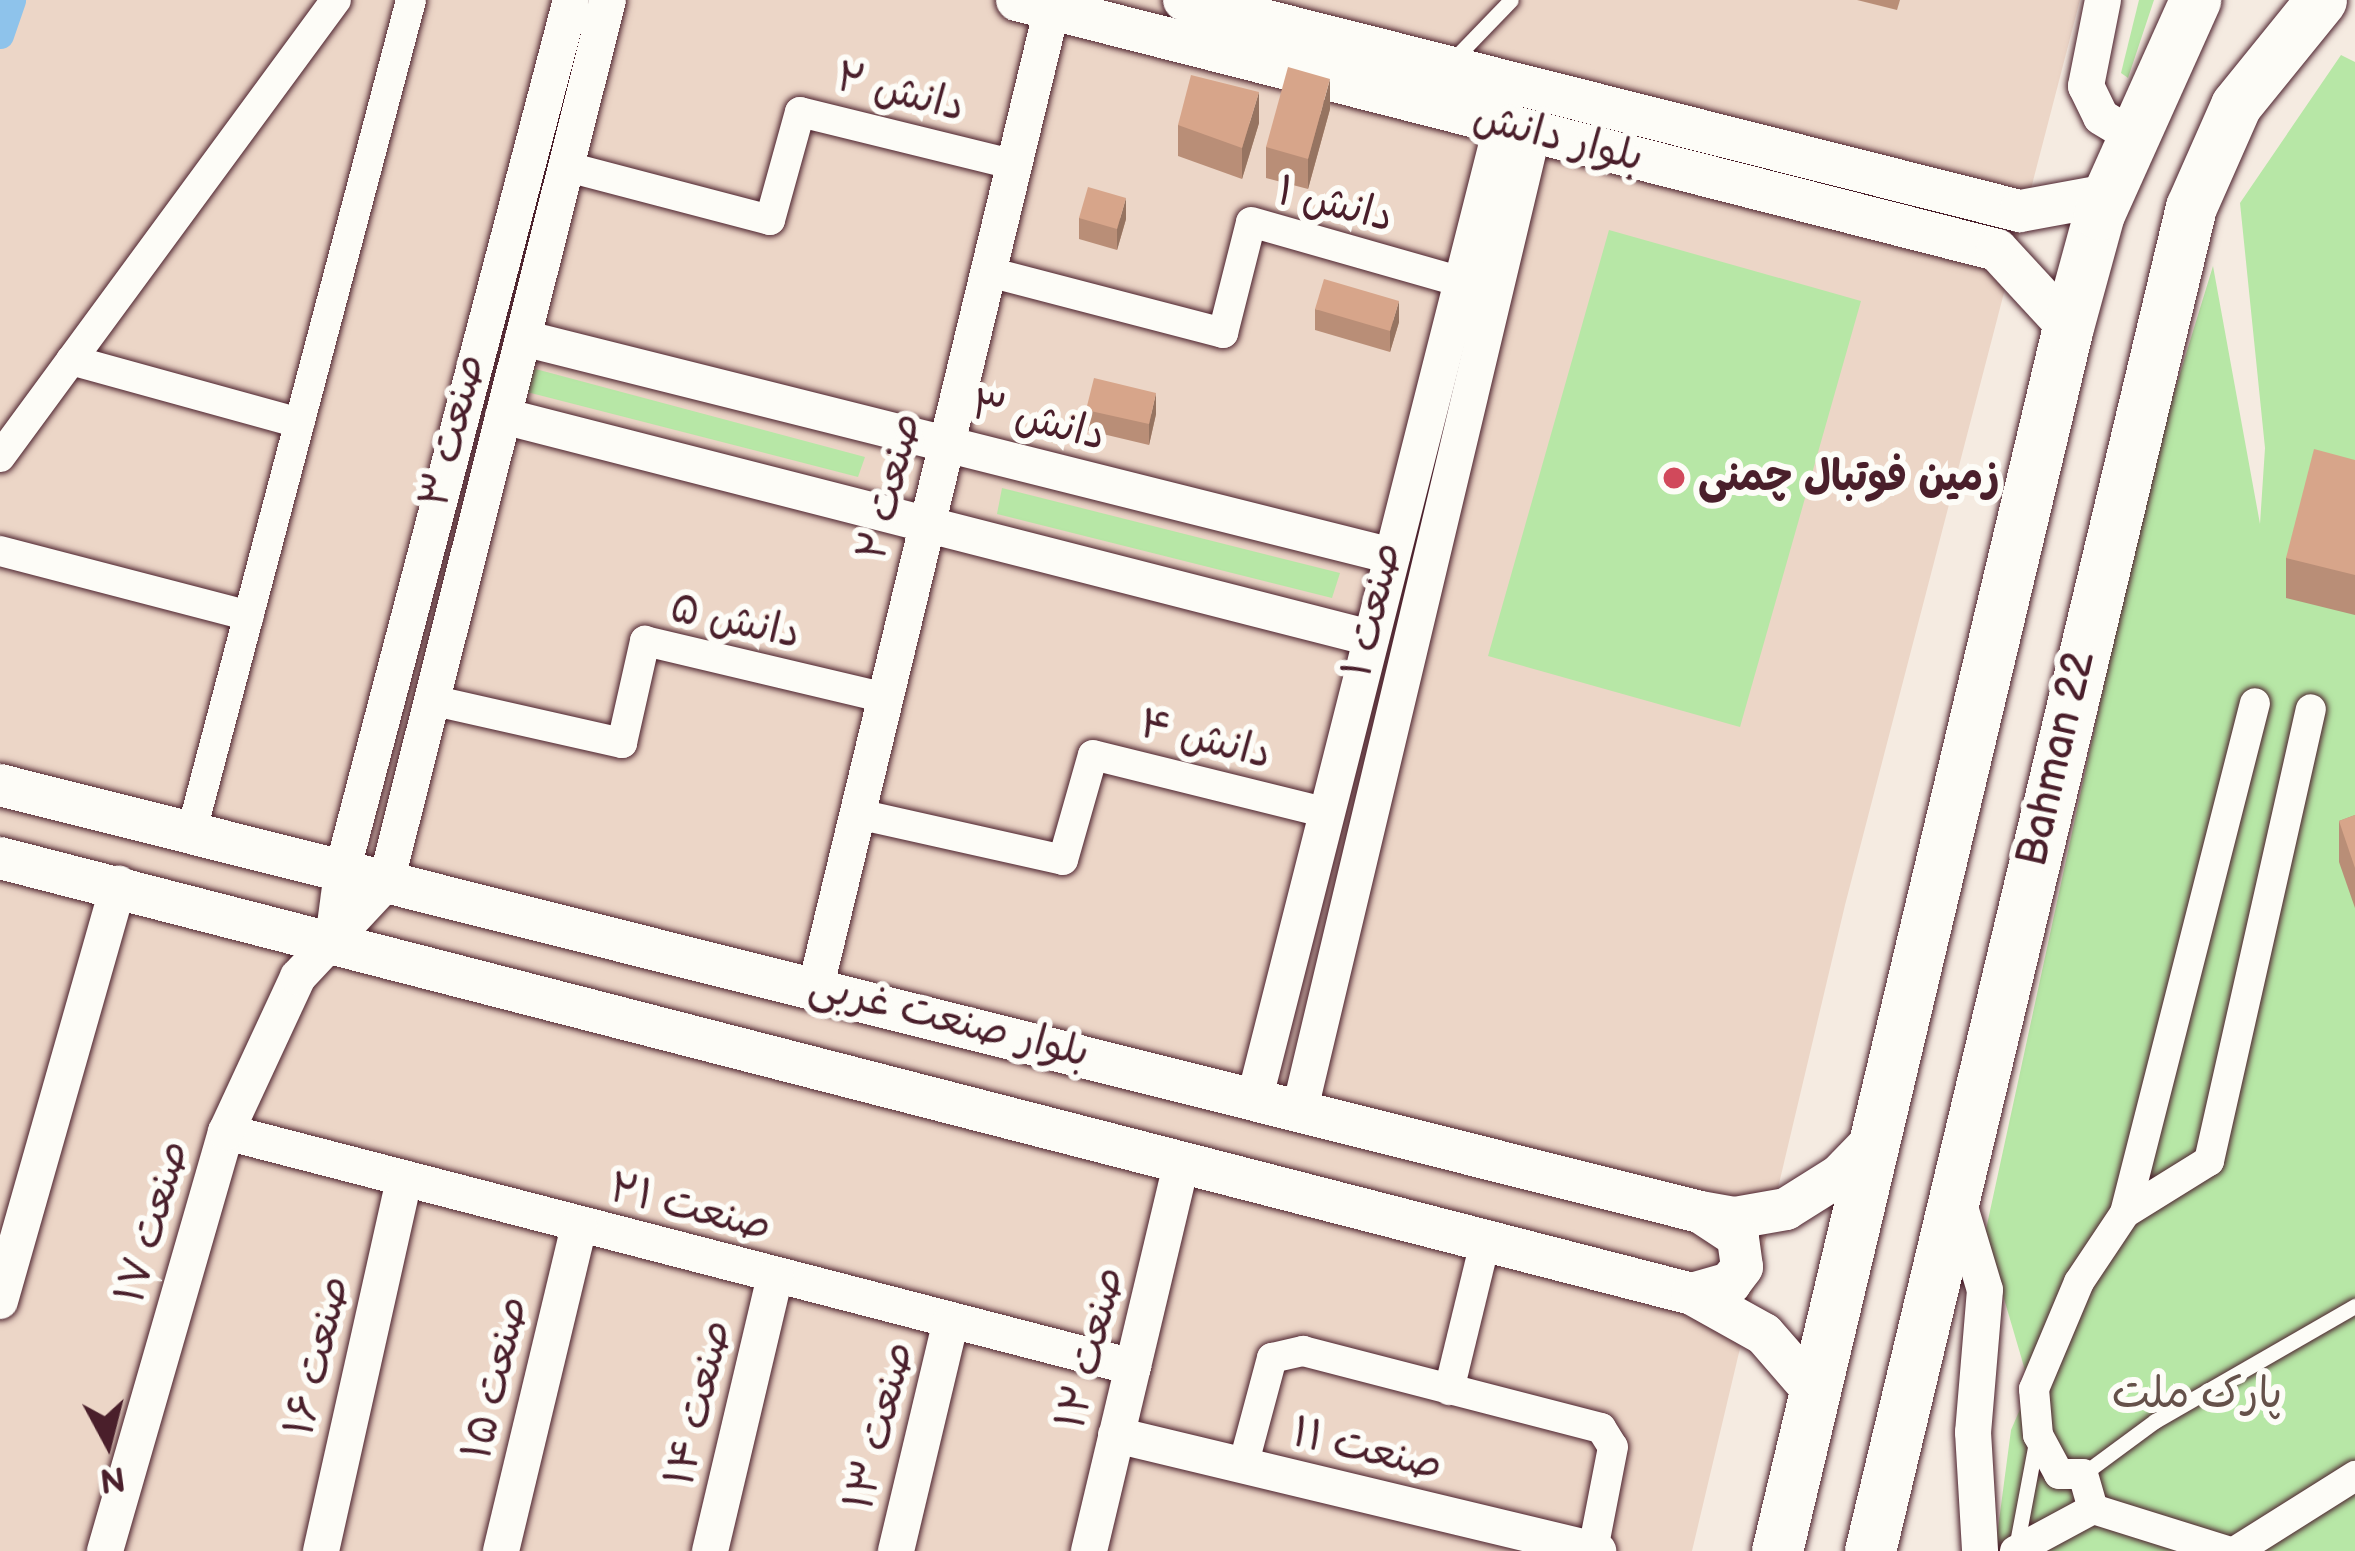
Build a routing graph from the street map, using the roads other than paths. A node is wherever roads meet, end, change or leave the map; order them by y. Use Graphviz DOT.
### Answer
graph roads {
  1 [pos="336,0"];
  2 [pos="411,0"];
  3 [pos="571,0"];
  4 [pos="608,0"];
  5 [pos="1184,0"];
  6 [pos="1510,0"];
  7 [pos="2103,0"];
  8 [pos="2180,0"];
  9 [pos="2195,0"];
  10 [pos="2212,0"];
  11 [pos="1041,3"];
  12 [pos="2314,6"];
  13 [pos="1441,86"];
  14 [pos="2148,103"];
  15 [pos="1518,128"];
  16 [pos="1015,165"];
  17 [pos="565,166"];
  18 [pos="2107,194"];
  19 [pos="988,272"];
  20 [pos="1462,281"];
  21 [pos="2068,327"];
  22 [pos="523,338"];
  23 [pos="71,360"];
  24 [pos="503,416"];
  25 [pos="299,422"];
  26 [pos="947,445"];
  27 [pos="0,457"];
  28 [pos="927,525"];
  29 [pos="0,551"];
  30 [pos="1392,556"];
  31 [pos="249,616"];
  32 [pos="1371,638"];
  33 [pos="886,698"];
  34 [pos="431,700"];
  35 [pos="2255,703"];
  36 [pos="2311,709"];
  37 [pos="0,785"];
  38 [pos="1327,813"];
  39 [pos="858,814"];
  40 [pos="191,834"];
  41 [pos="0,858"];
  42 [pos="342,872"];
  43 [pos="119,884"];
  44 [pos="386,884"];
  45 [pos="333,940"];
  46 [pos="816,986"];
  47 [pos="1255,1097"];
  48 [pos="1300,1109"];
  49 [pos="226,1132"];
  50 [pos="1876,1137"];
  51 [pos="1181,1166"];
  52 [pos="404,1181"];
  53 [pos="1955,1190"];
  54 [pos="1700,1212"];
  55 [pos="2126,1213"];
  56 [pos="579,1226"];
  57 [pos="1485,1242"];
  58 [pos="775,1276"];
  59 [pos="1692,1294"];
  60 [pos="0,1301"];
  61 [pos="2355,1306"];
  62 [pos="951,1322"];
  63 [pos="1133,1367"];
  64 [pos="1449,1390"];
  65 [pos="1817,1395"];
  66 [pos="1116,1435"];
  67 [pos="2038,1435"];
  68 [pos="1243,1466"];
  69 [pos="2083,1474"];
  70 [pos="2355,1476"];
  71 [pos="2093,1510"];
  72 [pos="1595,1550"];
  73 [pos="105,1551"];
  74 [pos="321,1551"];
  75 [pos="501,1551"];
  76 [pos="710,1551"];
  77 [pos="896,1551"];
  78 [pos="1088,1551"];
  79 [pos="1777,1551"];
  80 [pos="1870,1551"];
  81 [pos="1981,1551"];
  82 [pos="2015,1551"];
  83 [pos="2227,1551"];
  84 [pos="2236,1551"];
  1 -- 23 [label="street"];
  2 -- 25 [label="street"];
  3 -- 42 [label="street, صنعت ۳"];
  4 -- 17 [label="street, صنعت ۳"];
  5 -- 13 [label="main road, بلوار دانش"];
  6 -- 13 [label="lane"];
  7 -- 14 [label="street"];
  8 -- 14 [label="highway"];
  9 -- 14 [label="highway, Bahman 22"];
  10 -- 14 [label="highway"];
  11 -- 13 [label="main road, بلوار دانش"];
  11 -- 16 [label="street, صنعت ۲"];
  12 -- 53 [label="highway, Bahman 22"];
  13 -- 15 [label="main road, بلوار دانش"];
  13 -- 18 [label="main road, بلوار دانش"];
  14 -- 18 [label="highway, Bahman 22"];
  15 -- 20 [label="street, صنعت ۱"];
  15 -- 21 [label="main road, بلوار دانش"];
  15 -- 48 [label="street, صنعت ۱"];
  16 -- 17 [label="street, دانش ۲"];
  16 -- 19 [label="street, صنعت ۲"];
  17 -- 22 [label="street, صنعت ۳"];
  18 -- 21 [label="highway, Bahman 22"];
  19 -- 20 [label="street, دانش ۱"];
  19 -- 26 [label="street, صنعت ۲"];
  20 -- 30 [label="street, صنعت ۱"];
  21 -- 50 [label="highway, Bahman 22"];
  22 -- 24 [label="street, صنعت ۳"];
  22 -- 26 [label="street, دانش ۳"];
  23 -- 25 [label="street"];
  23 -- 27 [label="street"];
  24 -- 28 [label="street"];
  24 -- 34 [label="street, صنعت ۳"];
  25 -- 31 [label="street"];
  26 -- 28 [label="street, صنعت ۲"];
  26 -- 30 [label="street, دانش ۳"];
  28 -- 32 [label="street"];
  28 -- 33 [label="street, صنعت ۲"];
  29 -- 31 [label="street"];
  30 -- 32 [label="street, صنعت ۱"];
  31 -- 40 [label="street"];
  32 -- 38 [label="street, صنعت ۱"];
  33 -- 34 [label="street, دانش ۵"];
  33 -- 39 [label="street, صنعت ۲"];
  34 -- 44 [label="street, صنعت ۳"];
  35 -- 55 [label="street"];
  36 -- 55 [label="street"];
  37 -- 40 [label="main road, بلوار صنعت غربی"];
  38 -- 39 [label="street, دانش ۴"];
  38 -- 47 [label="street, صنعت ۱"];
  39 -- 46 [label="street, صنعت ۲"];
  40 -- 42 [label="main road, بلوار صنعت غربی"];
  41 -- 43 [label="main road, بلوار صنعت غربی"];
  42 -- 44 [label="main road, بلوار صنعت غربی"];
  42 -- 45 [label="street, صنعت ۳"];
  43 -- 45 [label="main road, بلوار صنعت غربی"];
  43 -- 60 [label="street"];
  44 -- 45 [label="street, صنعت ۱۷"];
  44 -- 46 [label="main road, بلوار صنعت غربی"];
  45 -- 49 [label="street, صنعت ۱۷"];
  45 -- 51 [label="main road, بلوار صنعت غربی"];
  46 -- 47 [label="main road, بلوار صنعت غربی"];
  47 -- 48 [label="main road, بلوار صنعت غربی"];
  48 -- 54 [label="main road, بلوار صنعت غربی"];
  49 -- 52 [label="street, صنعت ۲۱"];
  49 -- 73 [label="street, صنعت ۱۷"];
  50 -- 54 [label="main road, بلوار صنعت غربی"];
  50 -- 65 [label="highway, Bahman 22"];
  51 -- 57 [label="main road, بلوار صنعت غربی"];
  51 -- 63 [label="street, صنعت ۱۲"];
  52 -- 56 [label="street, صنعت ۲۱"];
  52 -- 74 [label="street, صنعت ۱۶"];
  53 -- 80 [label="highway, Bahman 22"];
  53 -- 81 [label="street"];
  54 -- 59 [label="main road"];
  55 -- 67 [label="street"];
  56 -- 58 [label="street, صنعت ۲۱"];
  56 -- 75 [label="street, صنعت ۱۵"];
  57 -- 59 [label="main road, بلوار صنعت غربی"];
  57 -- 64 [label="street"];
  58 -- 62 [label="street, صنعت ۲۱"];
  58 -- 76 [label="street, صنعت ۱۴"];
  59 -- 65 [label="main road, بلوار صنعت غربی"];
  61 -- 69 [label="lane"];
  62 -- 63 [label="street, صنعت ۲۱"];
  62 -- 77 [label="street, صنعت ۱۳"];
  63 -- 66 [label="street, صنعت ۱۲"];
  64 -- 68 [label="street"];
  64 -- 72 [label="street"];
  65 -- 79 [label="highway, Bahman 22"];
  66 -- 68 [label="street, صنعت ۱۱"];
  66 -- 78 [label="street, صنعت ۱۲"];
  67 -- 69 [label="street"];
  67 -- 82 [label="lane"];
  68 -- 72 [label="street, صنعت ۱۱"];
  69 -- 71 [label="street"];
  70 -- 84 [label="street"];
  71 -- 82 [label="street"];
  71 -- 83 [label="street"];
}
